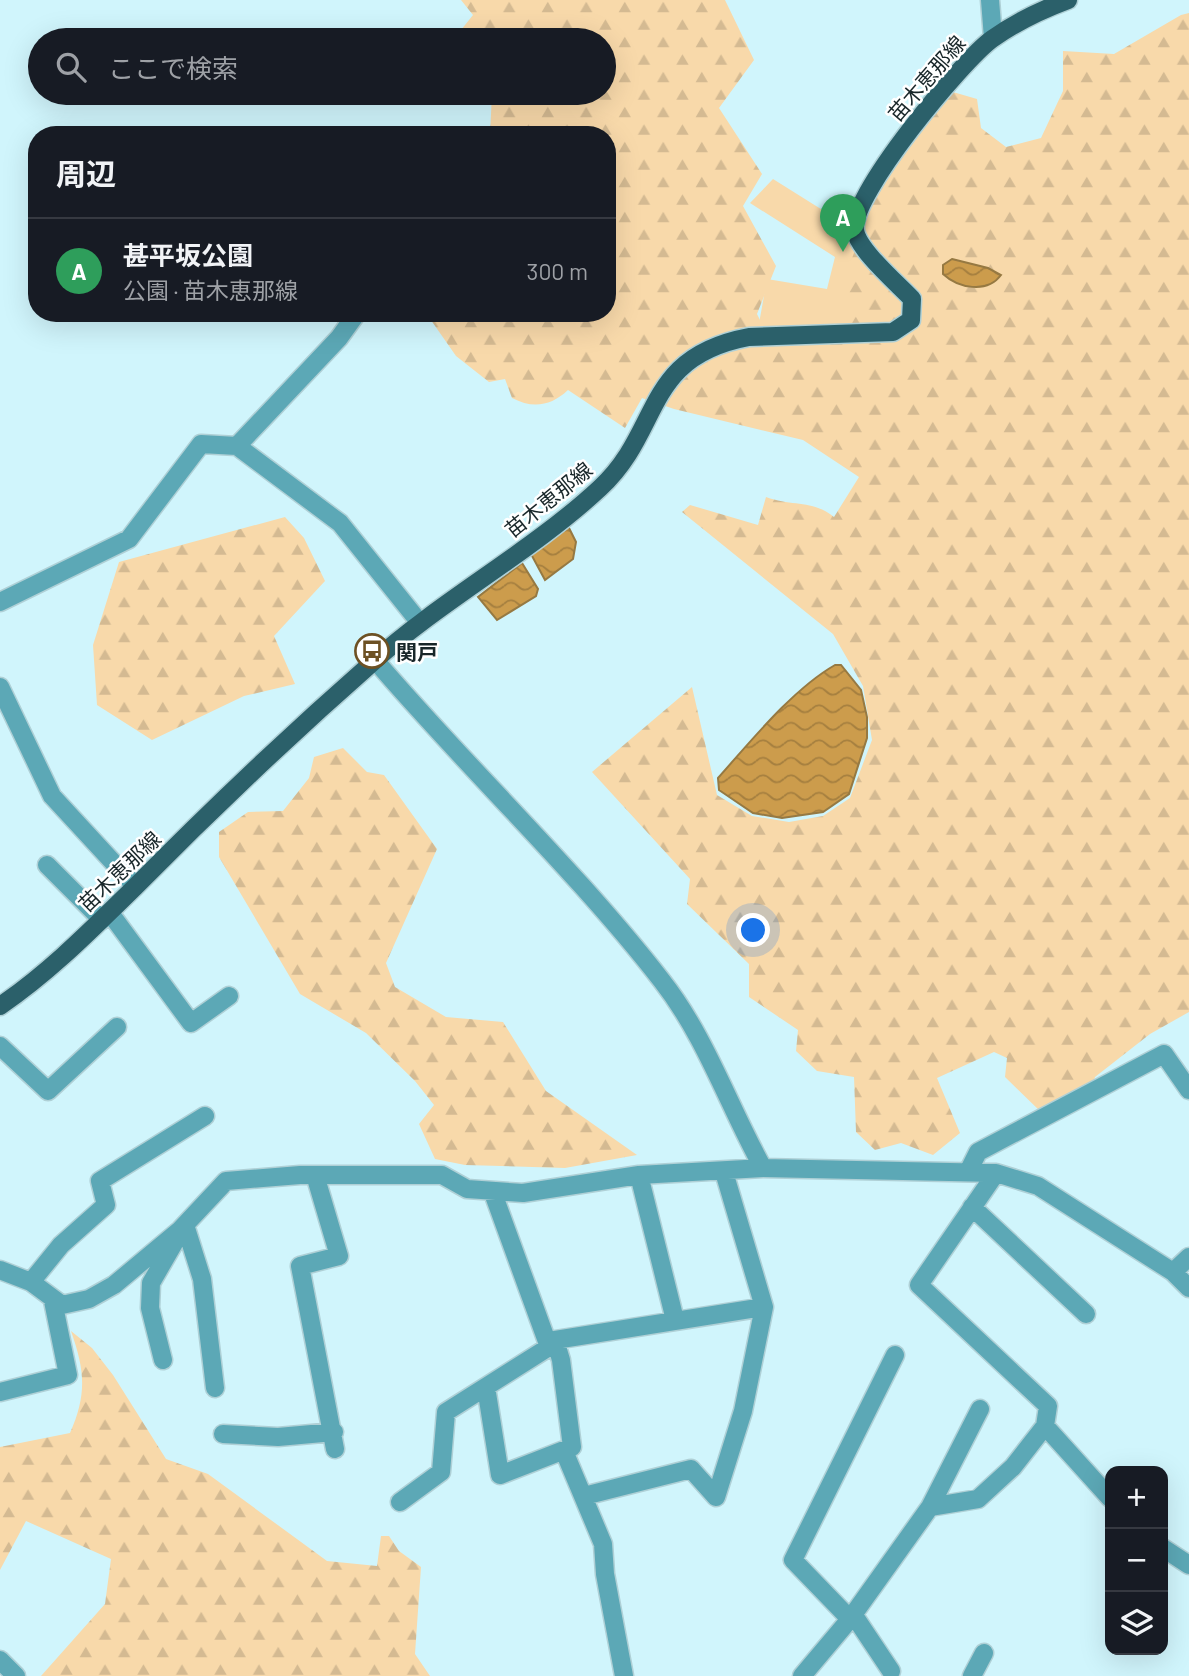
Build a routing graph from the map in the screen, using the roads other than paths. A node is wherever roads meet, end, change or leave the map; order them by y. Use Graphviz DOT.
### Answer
graph roads {
  1 [pos="990,0"];
  2 [pos="1068,0"];
  3 [pos="993,38"];
  4 [pos="351,322"];
  5 [pos="237,446"];
  6 [pos="0,602"];
  7 [pos="420,623"];
  8 [pos="375,660"];
  9 [pos="0,687"];
  10 [pos="47,866"];
  11 [pos="135,886"];
  12 [pos="106,917"];
  13 [pos="229,996"];
  14 [pos="0,1006"];
  15 [pos="117,1027"];
  16 [pos="0,1046"];
  17 [pos="1189,1090"];
  18 [pos="205,1116"];
  19 [pos="763,1168"];
  20 [pos="724,1172"];
  21 [pos="968,1172"];
  22 [pos="996,1173"];
  23 [pos="315,1175"];
  24 [pos="639,1175"];
  25 [pos="493,1193"];
  26 [pos="972,1207"];
  27 [pos="184,1225"];
  28 [pos="1189,1257"];
  29 [pos="0,1270"];
  30 [pos="1173,1272"];
  31 [pos="30,1282"];
  32 [pos="1189,1289"];
  33 [pos="53,1301"];
  34 [pos="764,1307"];
  35 [pos="1086,1314"];
  36 [pos="675,1320"];
  37 [pos="552,1343"];
  38 [pos="895,1355"];
  39 [pos="163,1360"];
  40 [pos="486,1387"];
  41 [pos="215,1388"];
  42 [pos="0,1392"];
  43 [pos="980,1409"];
  44 [pos="1045,1426"];
  45 [pos="223,1434"];
  46 [pos="565,1451"];
  47 [pos="1105,1492"];
  48 [pos="584,1496"];
  49 [pos="400,1503"];
  50 [pos="930,1507"];
  51 [pos="1168,1551"];
  52 [pos="1189,1565"];
  53 [pos="852,1616"];
  54 [pos="984,1653"];
  55 [pos="0,1660"];
  56 [pos="891,1671"];
  57 [pos="16,1676"];
  58 [pos="624,1676"];
  59 [pos="802,1676"];
  60 [pos="972,1676"];
  1 -- 3 [label="street"];
  2 -- 3 [label="main road, 苗木恵那線"];
  3 -- 7 [label="main road, 苗木恵那線"];
  4 -- 5 [label="street"];
  5 -- 6 [label="street"];
  5 -- 7 [label="street"];
  7 -- 8 [label="main road, 苗木恵那線"];
  8 -- 11 [label="main road, 苗木恵那線"];
  8 -- 19 [label="street"];
  9 -- 11 [label="street"];
  10 -- 12 [label="street"];
  11 -- 12 [label="main road, 苗木恵那線"];
  12 -- 13 [label="street"];
  12 -- 14 [label="main road, 苗木恵那線"];
  15 -- 16 [label="street"];
  17 -- 21 [label="street"];
  18 -- 31 [label="street"];
  19 -- 20 [label="street"];
  19 -- 21 [label="street"];
  20 -- 24 [label="street"];
  20 -- 34 [label="street"];
  21 -- 22 [label="street"];
  22 -- 26 [label="street"];
  22 -- 30 [label="street"];
  23 -- 25 [label="street"];
  23 -- 27 [label="street"];
  23 -- 45 [label="street"];
  24 -- 25 [label="street"];
  24 -- 36 [label="street"];
  25 -- 37 [label="street"];
  26 -- 35 [label="street"];
  26 -- 44 [label="street"];
  27 -- 33 [label="street"];
  27 -- 39 [label="street"];
  27 -- 41 [label="street"];
  28 -- 30 [label="street"];
  29 -- 31 [label="street"];
  30 -- 32 [label="street"];
  31 -- 33 [label="street"];
  33 -- 42 [label="street"];
  34 -- 36 [label="street"];
  34 -- 48 [label="street"];
  36 -- 37 [label="street"];
  37 -- 40 [label="street"];
  37 -- 46 [label="street"];
  38 -- 53 [label="street"];
  40 -- 46 [label="street"];
  40 -- 49 [label="street"];
  43 -- 50 [label="street"];
  44 -- 47 [label="street"];
  44 -- 50 [label="street"];
  46 -- 48 [label="street"];
  48 -- 58 [label="street"];
  50 -- 53 [label="street"];
  51 -- 52 [label="street"];
  53 -- 56 [label="street"];
  53 -- 59 [label="street"];
  54 -- 60 [label="street"];
  55 -- 57 [label="street"];
}
